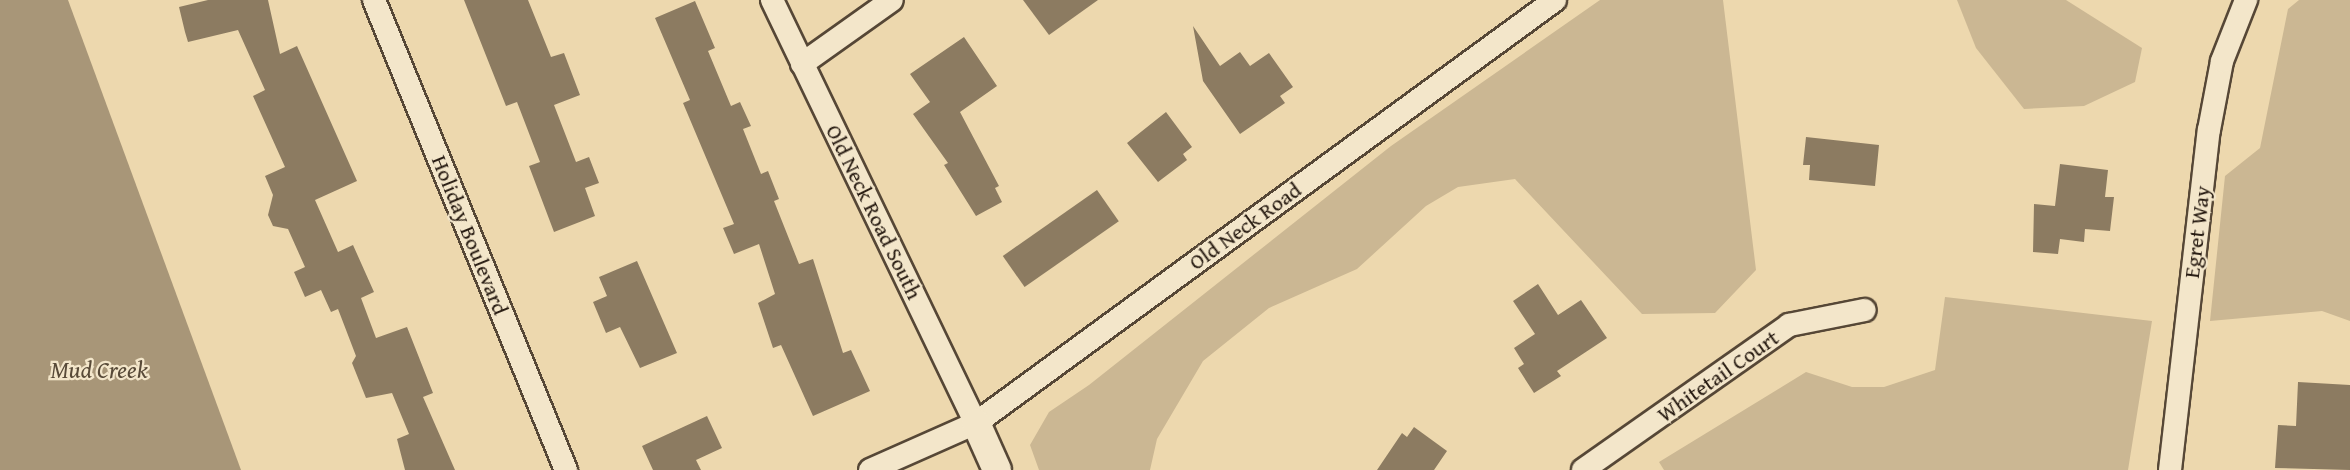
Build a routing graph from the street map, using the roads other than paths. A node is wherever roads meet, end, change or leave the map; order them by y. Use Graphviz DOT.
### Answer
graph roads {
  1 [pos="374,0"];
  2 [pos="772,0"];
  3 [pos="892,0"];
  4 [pos="1555,0"];
  5 [pos="2246,0"];
  6 [pos="802,64"];
  7 [pos="1864,310"];
  8 [pos="976,423"];
  9 [pos="566,470"];
  10 [pos="870,470"];
  11 [pos="997,470"];
  12 [pos="1583,470"];
  13 [pos="2170,470"];
  1 -- 9 [label="street, Holiday Boulevard"];
  2 -- 6 [label="street, Old Neck Road South"];
  3 -- 6 [label="street"];
  4 -- 8 [label="street, Old Neck Road"];
  5 -- 13 [label="street, Egret Way"];
  6 -- 8 [label="street, Old Neck Road South"];
  7 -- 12 [label="street, Whitetail Court"];
  8 -- 10 [label="street, Old Neck Road"];
  8 -- 11 [label="street"];
}
